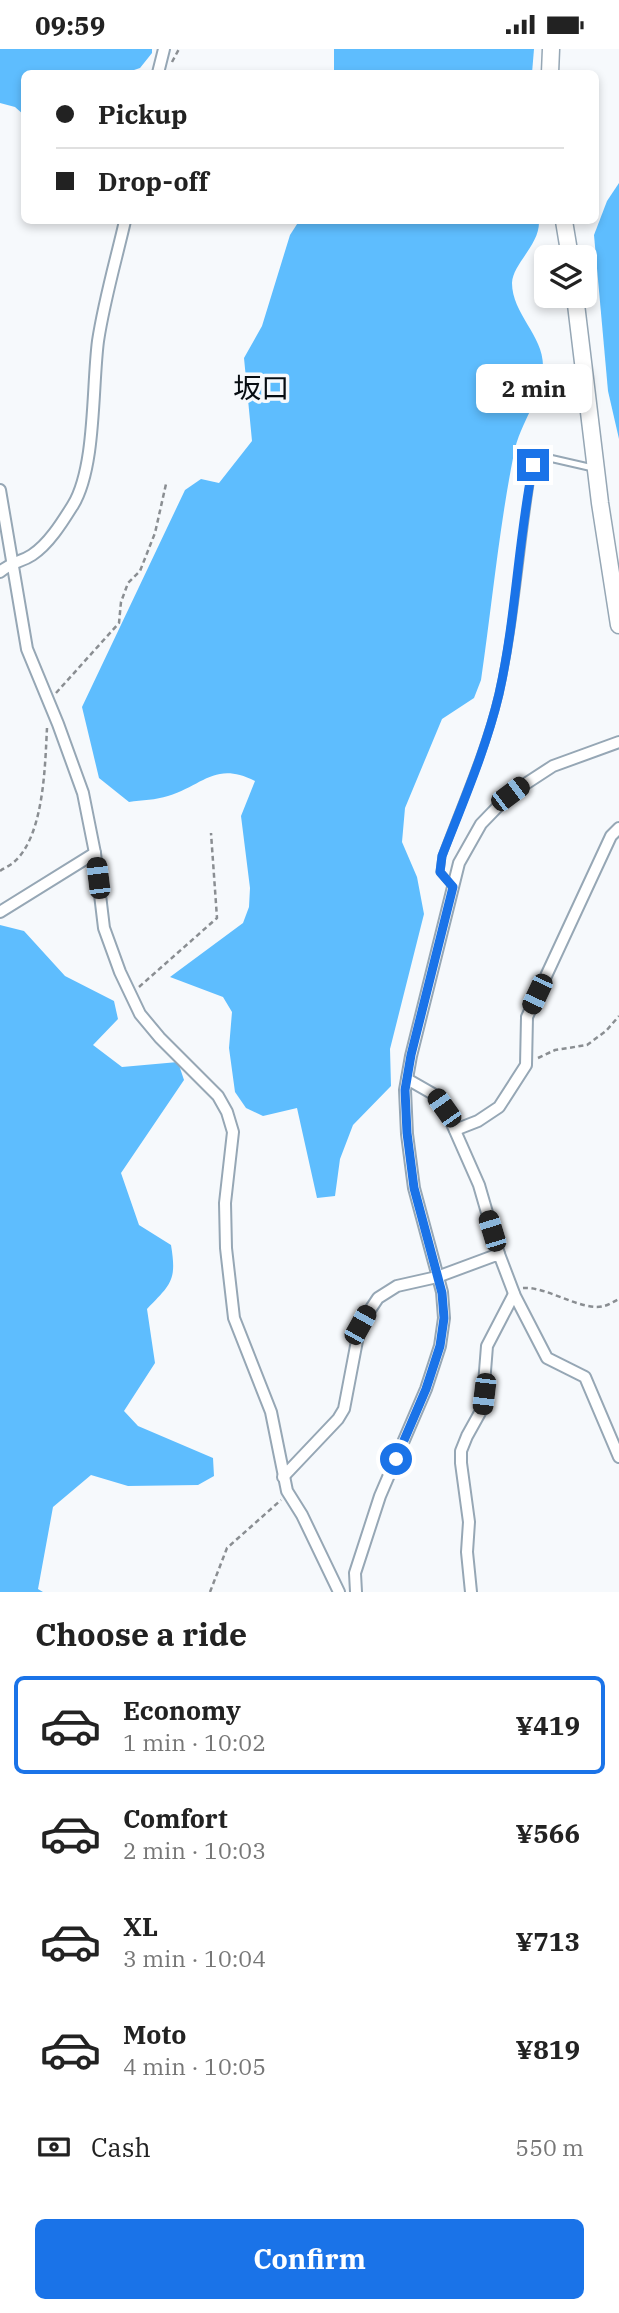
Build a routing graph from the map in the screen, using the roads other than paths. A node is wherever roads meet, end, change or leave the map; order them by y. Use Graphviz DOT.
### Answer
graph roads {
  1 [pos="164,49"];
  2 [pos="551,49"];
  3 [pos="159,70"];
  4 [pos="551,70"];
  5 [pos="124,224"];
  6 [pos="564,224"];
  7 [pos="568,245"];
  8 [pos="577,308"];
  9 [pos="597,469"];
  10 [pos="0,489"];
  11 [pos="4,540"];
  12 [pos="11,562"];
  13 [pos="0,572"];
  14 [pos="619,625"];
  15 [pos="619,742"];
  16 [pos="619,828"];
  17 [pos="95,853"];
  18 [pos="453,887"];
  19 [pos="0,912"];
  20 [pos="407,1079"];
  21 [pos="454,1130"];
  22 [pos="499,1254"];
  23 [pos="437,1276"];
  24 [pos="513,1292"];
  25 [pos="619,1457"];
  26 [pos="283,1477"];
  27 [pos="339,1592"];
  28 [pos="356,1592"];
  29 [pos="471,1592"];
  1 -- 3 [label="street"];
  2 -- 4 [label="main road"];
  5 -- 12 [label="street"];
  6 -- 7 [label="main road"];
  8 -- 9 [label="main road"];
  9 -- 14 [label="main road"];
  9 -- 18 [label="lane"];
  10 -- 11 [label="street"];
  11 -- 12 [label="street"];
  12 -- 13 [label="street"];
  12 -- 17 [label="street"];
  15 -- 18 [label="street"];
  16 -- 21 [label="street"];
  17 -- 19 [label="street"];
  17 -- 26 [label="street"];
  18 -- 20 [label="street"];
  20 -- 21 [label="street"];
  20 -- 23 [label="street"];
  21 -- 22 [label="street"];
  22 -- 23 [label="street"];
  22 -- 24 [label="street"];
  23 -- 26 [label="street"];
  23 -- 28 [label="street"];
  24 -- 25 [label="street"];
  24 -- 29 [label="street"];
  26 -- 27 [label="street"];
}
